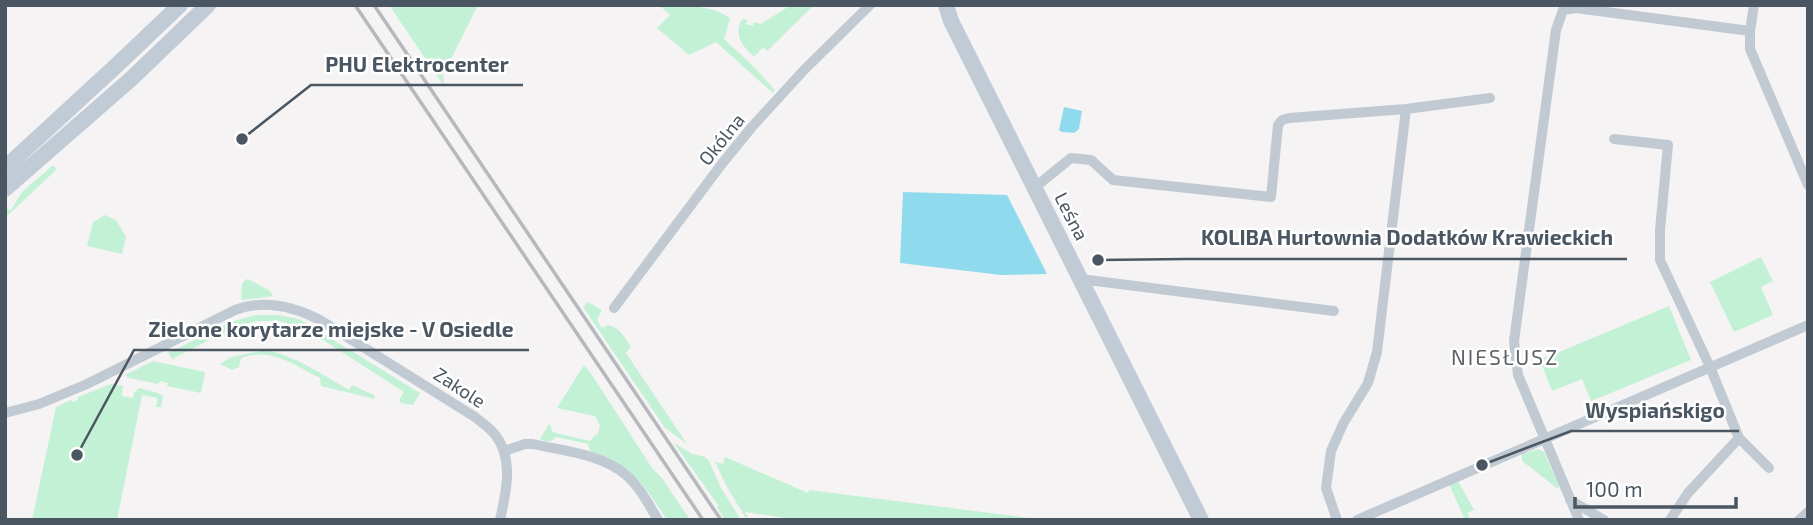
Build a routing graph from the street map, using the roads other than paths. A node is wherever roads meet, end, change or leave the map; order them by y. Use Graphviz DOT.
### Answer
graph roads {
  1 [pos="180,5"];
  2 [pos="208,5"];
  3 [pos="870,5"];
  4 [pos="946,5"];
  5 [pos="1754,5"];
  6 [pos="1750,31"];
  7 [pos="1490,98"];
  8 [pos="1406,109"];
  9 [pos="1614,139"];
  10 [pos="5,168"];
  11 [pos="1808,185"];
  12 [pos="1034,188"];
  13 [pos="5,190"];
  14 [pos="1080,279"];
  15 [pos="614,309"];
  16 [pos="1334,311"];
  17 [pos="1808,324"];
  18 [pos="1710,367"];
  19 [pos="5,413"];
  20 [pos="1739,438"];
  21 [pos="1544,439"];
  22 [pos="504,451"];
  23 [pos="1769,468"];
  24 [pos="1570,499"];
  25 [pos="1808,512"];
  26 [pos="500,520"];
  27 [pos="659,520"];
  28 [pos="1201,520"];
  29 [pos="1337,520"];
  30 [pos="1357,520"];
  31 [pos="1579,520"];
  32 [pos="1604,520"];
  33 [pos="1670,520"];
  34 [pos="1799,520"];
  1 -- 10 [label="street"];
  2 -- 13 [label="street"];
  3 -- 15 [label="street, Okólna"];
  4 -- 12 [label="street, Leśna"];
  5 -- 6 [label="street"];
  6 -- 11 [label="street"];
  6 -- 21 [label="street"];
  7 -- 8 [label="street"];
  8 -- 12 [label="street"];
  8 -- 29 [label="street"];
  9 -- 18 [label="street"];
  12 -- 14 [label="street, Leśna"];
  14 -- 16 [label="street"];
  14 -- 28 [label="street, Leśna"];
  17 -- 18 [label="street"];
  18 -- 20 [label="street"];
  18 -- 21 [label="street"];
  19 -- 22 [label="street, Zakole"];
  20 -- 23 [label="street"];
  20 -- 33 [label="street"];
  21 -- 24 [label="street"];
  21 -- 30 [label="street"];
  22 -- 26 [label="street"];
  22 -- 27 [label="street"];
  24 -- 31 [label="street"];
  24 -- 32 [label="street"];
  25 -- 34 [label="street"];
}
